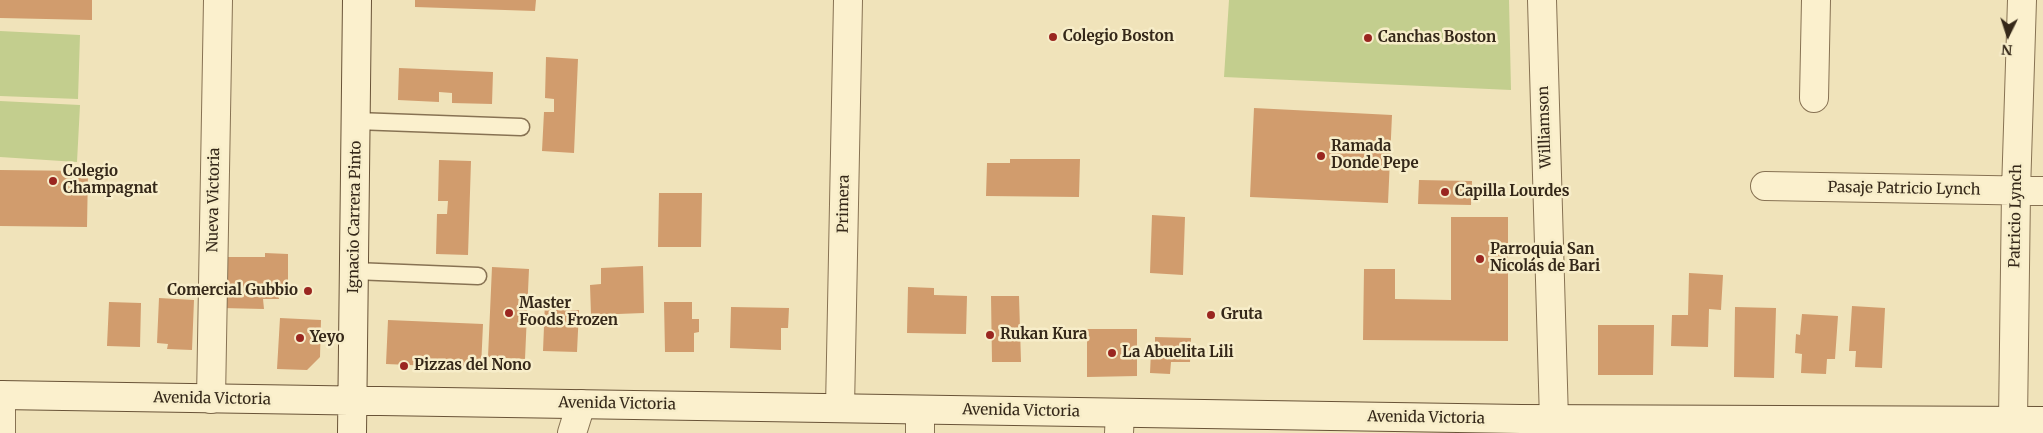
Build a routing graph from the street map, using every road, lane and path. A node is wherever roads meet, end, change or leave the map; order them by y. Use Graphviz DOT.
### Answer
graph roads {
  1 [pos="218,0"];
  2 [pos="357,0"];
  3 [pos="848,0"];
  4 [pos="1542,0"];
  5 [pos="1816,0"];
  6 [pos="2022,0"];
  7 [pos="1814,98"];
  8 [pos="356,121"];
  9 [pos="521,127"];
  10 [pos="1765,186"];
  11 [pos="2016,190"];
  12 [pos="2043,191"];
  13 [pos="354,271"];
  14 [pos="478,276"];
  15 [pos="0,394"];
  16 [pos="211,399"];
  17 [pos="353,400"];
  18 [pos="581,404"];
  19 [pos="840,408"];
  20 [pos="920,421"];
  21 [pos="2043,421"];
  22 [pos="1119,423"];
  23 [pos="1554,426"];
  24 [pos="2013,427"];
  25 [pos="1,433"];
  26 [pos="352,433"];
  27 [pos="572,433"];
  1 -- 16 [label="street, Nueva Victoria"];
  2 -- 8 [label="street, Ignacio Carrera Pinto"];
  3 -- 19 [label="street, Primera"];
  4 -- 23 [label="street, Williamson"];
  5 -- 7 [label="street"];
  6 -- 11 [label="street, Patricio Lynch"];
  8 -- 9 [label="lane"];
  8 -- 13 [label="street, Ignacio Carrera Pinto"];
  10 -- 11 [label="street, Pasaje Patricio Lynch"];
  11 -- 12 [label="street, Pasaje Patricio Lynch"];
  11 -- 24 [label="street, Patricio Lynch"];
  13 -- 14 [label="lane"];
  13 -- 17 [label="street, Ignacio Carrera Pinto"];
  15 -- 16 [label="street, Avenida Victoria"];
  15 -- 25 [label="street"];
  16 -- 17 [label="street, Avenida Victoria"];
  17 -- 18 [label="street, Avenida Victoria"];
  17 -- 26 [label="street, Ignacio Carrera Pinto"];
  18 -- 19 [label="street, Avenida Victoria"];
  18 -- 27 [label="street"];
  19 -- 20 [label="street, Avenida Victoria"];
  20 -- 22 [label="street, Avenida Victoria"];
  21 -- 24 [label="street, Avenida Victoria"];
  22 -- 23 [label="street, Avenida Victoria"];
  23 -- 24 [label="street, Avenida Victoria"];
}
